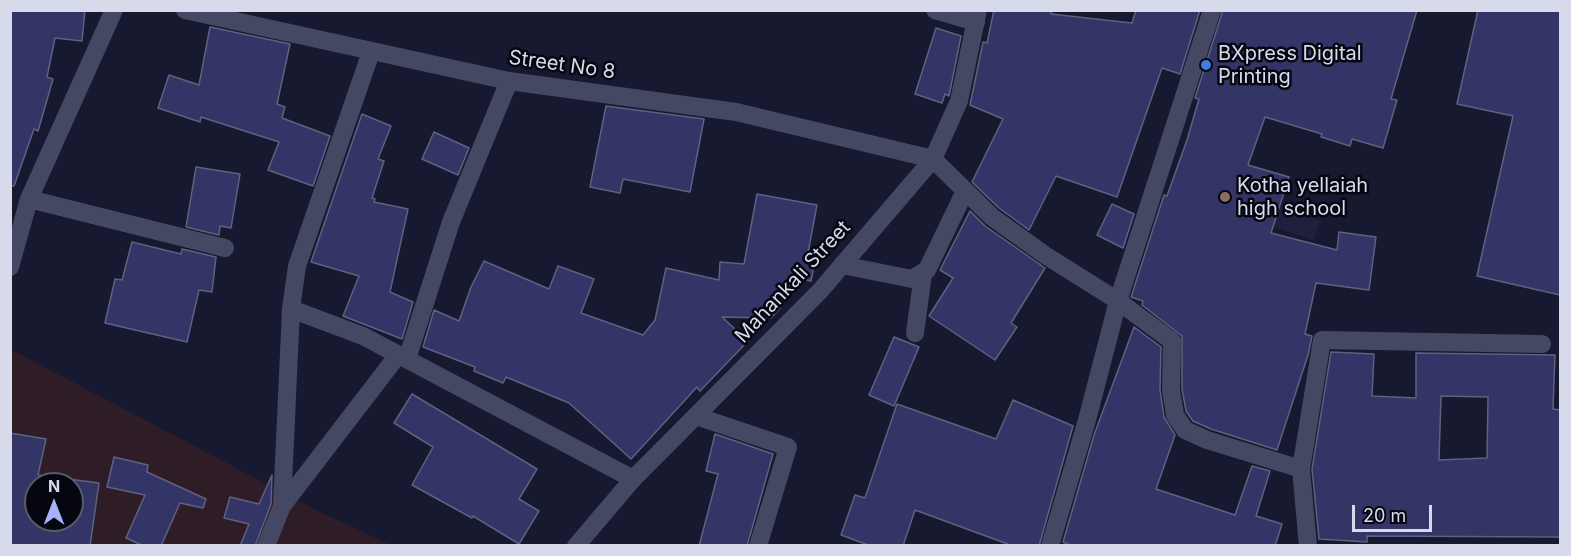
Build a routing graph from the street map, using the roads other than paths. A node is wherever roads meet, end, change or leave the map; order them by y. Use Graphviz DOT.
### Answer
graph roads {
  1 [pos="114,10"];
  2 [pos="185,10"];
  3 [pos="935,10"];
  4 [pos="1212,10"];
  5 [pos="977,16"];
  6 [pos="372,52"];
  7 [pos="509,81"];
  8 [pos="933,159"];
  9 [pos="965,190"];
  10 [pos="29,199"];
  11 [pos="225,248"];
  12 [pos="842,265"];
  13 [pos="10,267"];
  14 [pos="923,273"];
  15 [pos="1118,301"];
  16 [pos="291,309"];
  17 [pos="915,333"];
  18 [pos="1542,344"];
  19 [pos="403,357"];
  20 [pos="696,416"];
  21 [pos="1300,469"];
  22 [pos="633,478"];
  23 [pos="282,506"];
  24 [pos="266,546"];
  25 [pos="576,546"];
  26 [pos="758,546"];
  27 [pos="1050,546"];
  28 [pos="1308,546"];
  1 -- 10 [label="street"];
  2 -- 6 [label="street, Street No 8"];
  3 -- 5 [label="street"];
  4 -- 15 [label="street"];
  5 -- 8 [label="street, Mahankali Street"];
  6 -- 7 [label="street, Street No 8"];
  6 -- 16 [label="street"];
  7 -- 8 [label="street, Street No 8"];
  7 -- 19 [label="street"];
  8 -- 9 [label="street"];
  8 -- 12 [label="street, Mahankali Street"];
  9 -- 14 [label="street"];
  9 -- 15 [label="street"];
  10 -- 11 [label="street"];
  10 -- 13 [label="street"];
  12 -- 14 [label="street"];
  12 -- 20 [label="street, Mahankali Street"];
  14 -- 17 [label="street"];
  15 -- 21 [label="street"];
  15 -- 27 [label="street"];
  16 -- 19 [label="street"];
  16 -- 23 [label="street"];
  18 -- 21 [label="street"];
  19 -- 22 [label="street"];
  19 -- 23 [label="street"];
  20 -- 22 [label="street, Mahankali Street"];
  20 -- 26 [label="street"];
  21 -- 28 [label="street"];
  22 -- 25 [label="street, Mahankali Street"];
  23 -- 24 [label="street"];
}
